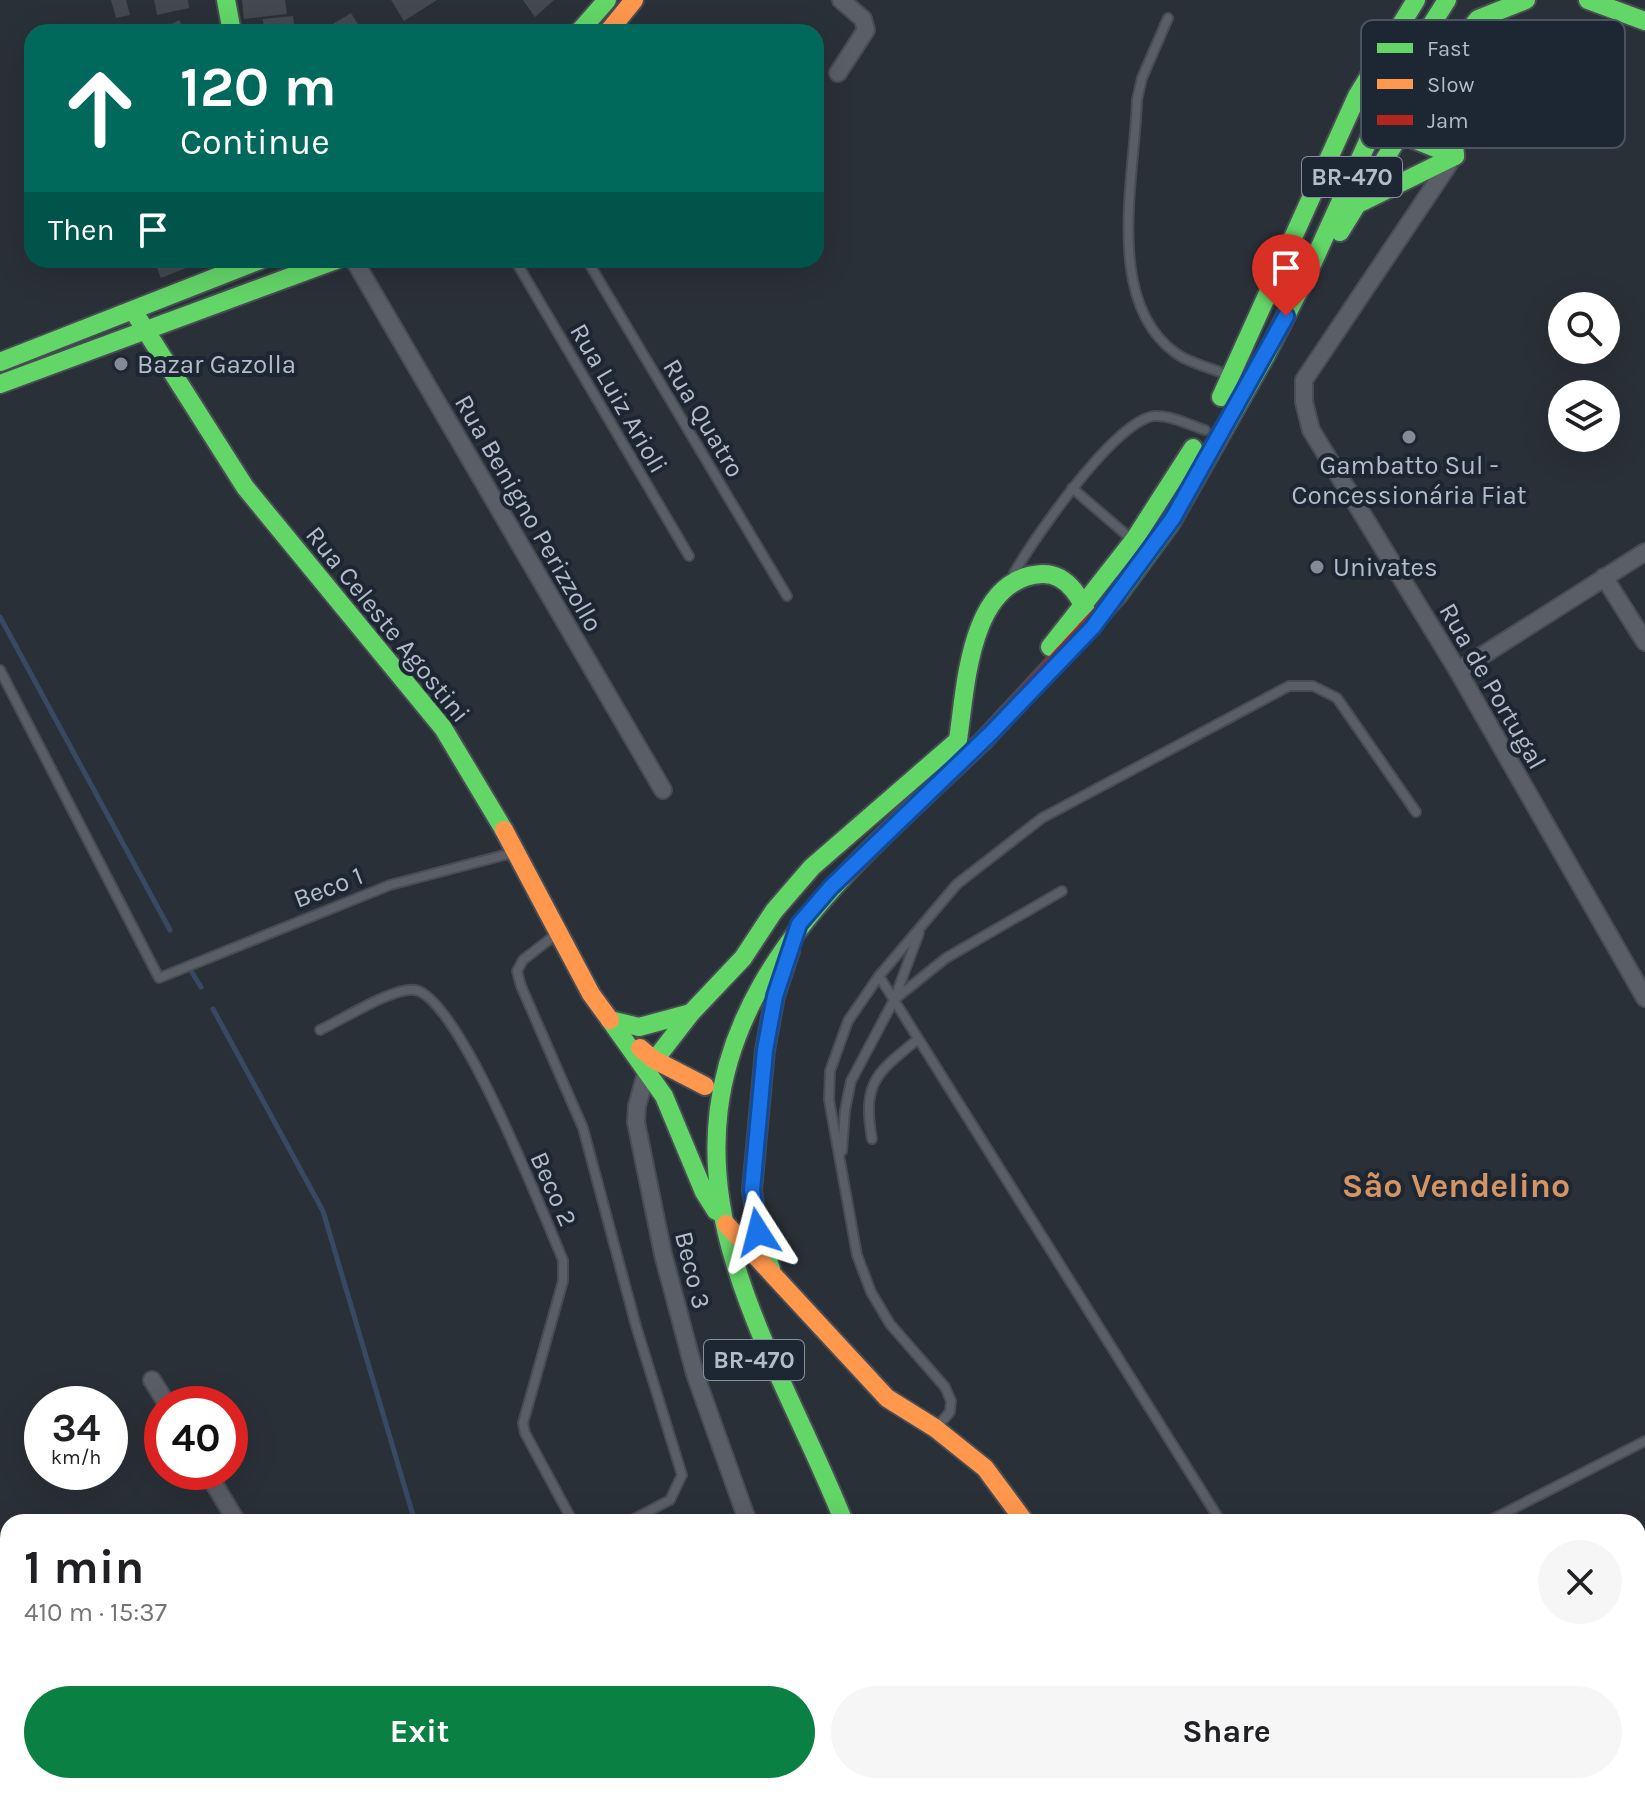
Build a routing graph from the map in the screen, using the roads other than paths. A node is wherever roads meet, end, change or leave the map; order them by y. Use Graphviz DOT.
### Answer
graph roads {
  1 [pos="226,0"];
  2 [pos="607,0"];
  3 [pos="634,0"];
  4 [pos="841,0"];
  5 [pos="1447,0"];
  6 [pos="1526,0"];
  7 [pos="1588,0"];
  8 [pos="1633,0"];
  9 [pos="1415,1"];
  10 [pos="1168,18"];
  11 [pos="1645,19"];
  12 [pos="1403,20"];
  13 [pos="1434,20"];
  14 [pos="1477,20"];
  15 [pos="230,24"];
  16 [pos="586,24"];
  17 [pos="614,24"];
  18 [pos="838,73"];
  19 [pos="1361,89"];
  20 [pos="1365,148"];
  21 [pos="1395,148"];
  22 [pos="1435,148"];
  23 [pos="1454,148"];
  24 [pos="1455,156"];
  25 [pos="1361,203"];
  26 [pos="241,268"];
  27 [pos="314,268"];
  28 [pos="359,268"];
  29 [pos="520,268"];
  30 [pos="592,268"];
  31 [pos="1308,274"];
  32 [pos="134,312"];
  33 [pos="147,331"];
  34 [pos="0,362"];
  35 [pos="1232,376"];
  36 [pos="0,384"];
  37 [pos="1205,430"];
  38 [pos="1072,488"];
  39 [pos="1134,540"];
  40 [pos="1645,552"];
  41 [pos="689,556"];
  42 [pos="1115,564"];
  43 [pos="1050,574"];
  44 [pos="1604,577"];
  45 [pos="1009,581"];
  46 [pos="787,596"];
  47 [pos="1084,605"];
  48 [pos="1093,627"];
  49 [pos="1645,642"];
  50 [pos="0,670"];
  51 [pos="1458,671"];
  52 [pos="958,740"];
  53 [pos="663,790"];
  54 [pos="1416,812"];
  55 [pos="517,852"];
  56 [pos="1062,891"];
  57 [pos="799,924"];
  58 [pos="921,927"];
  59 [pos="559,932"];
  60 [pos="743,958"];
  61 [pos="879,976"];
  62 [pos="1645,998"];
  63 [pos="894,1000"];
  64 [pos="691,1013"];
  65 [pos="610,1020"];
  66 [pos="320,1030"];
  67 [pos="917,1040"];
  68 [pos="650,1065"];
  69 [pos="705,1086"];
  70 [pos="872,1139"];
  71 [pos="842,1164"];
  72 [pos="704,1192"];
  73 [pos="722,1220"];
  74 [pos="710,1235"];
  75 [pos="716,1264"];
  76 [pos="776,1282"];
  77 [pos="152,1380"];
  78 [pos="156,1386"];
  79 [pos="935,1428"];
  80 [pos="1645,1441"];
  81 [pos="218,1490"];
  82 [pos="232,1514"];
  83 [pos="569,1514"];
  84 [pos="643,1514"];
  85 [pos="745,1514"];
  86 [pos="821,1514"];
  87 [pos="841,1514"];
  88 [pos="1019,1514"];
  89 [pos="1216,1514"];
  90 [pos="1503,1514"];
  1 -- 15 [label="main road"];
  2 -- 16 [label="main road"];
  3 -- 17 [label="main road"];
  4 -- 18 [label="street"];
  5 -- 13 [label="main road, BR-470"];
  6 -- 14 [label="main road"];
  7 -- 11 [label="main road"];
  8 -- 11 [label="main road"];
  9 -- 12 [label="main road, BR-470"];
  10 -- 35 [label="lane"];
  19 -- 35 [label="main road, BR-470"];
  20 -- 31 [label="main road, BR-470"];
  21 -- 25 [label="main road"];
  22 -- 24 [label="main road"];
  23 -- 24 [label="main road"];
  24 -- 25 [label="main road"];
  24 -- 51 [label="street, Rua de Portugal"];
  25 -- 31 [label="main road"];
  26 -- 32 [label="main road"];
  27 -- 33 [label="main road"];
  28 -- 53 [label="street, Rua Benigno Perizzollo"];
  29 -- 41 [label="lane, Rua Luiz Arioli"];
  30 -- 46 [label="lane, Rua Quatro"];
  31 -- 48 [label="main road, BR-470"];
  32 -- 33 [label="main road, Rua Celeste Agostini"];
  32 -- 34 [label="main road"];
  33 -- 36 [label="main road"];
  33 -- 55 [label="main road, Rua Celeste Agostini"];
  35 -- 37 [label="main road, BR-470"];
  37 -- 38 [label="lane"];
  37 -- 39 [label="main road, BR-470"];
  38 -- 39 [label="lane"];
  38 -- 45 [label="lane"];
  39 -- 42 [label="main road, BR-470"];
  40 -- 44 [label="street"];
  42 -- 43 [label="main road"];
  42 -- 47 [label="main road, BR-470"];
  43 -- 45 [label="main road"];
  43 -- 47 [label="main road"];
  44 -- 49 [label="street"];
  44 -- 51 [label="street"];
  45 -- 52 [label="main road"];
  47 -- 48 [label="main road"];
  47 -- 52 [label="main road, BR-470"];
  48 -- 57 [label="main road, BR-470"];
  50 -- 55 [label="lane, Beco 1"];
  51 -- 62 [label="street, Rua de Portugal"];
  52 -- 60 [label="main road, BR-470"];
  54 -- 58 [label="lane"];
  55 -- 59 [label="main road, Rua Celeste Agostini"];
  56 -- 63 [label="lane"];
  57 -- 73 [label="main road, BR-470"];
  57 -- 76 [label="main road"];
  58 -- 61 [label="lane"];
  58 -- 63 [label="lane"];
  59 -- 65 [label="main road, Rua Celeste Agostini"];
  59 -- 84 [label="lane, Beco 2"];
  60 -- 64 [label="main road"];
  60 -- 69 [label="main road, BR-470"];
  61 -- 63 [label="lane"];
  61 -- 71 [label="lane"];
  63 -- 67 [label="lane"];
  63 -- 71 [label="lane"];
  64 -- 65 [label="main road"];
  64 -- 68 [label="main road"];
  65 -- 68 [label="main road, Rua Celeste Agostini"];
  66 -- 83 [label="lane, Beco 2"];
  67 -- 70 [label="lane"];
  67 -- 89 [label="lane"];
  68 -- 69 [label="main road"];
  68 -- 72 [label="main road"];
  68 -- 85 [label="street, Beco 3"];
  69 -- 72 [label="main road, BR-470"];
  71 -- 79 [label="lane"];
  72 -- 73 [label="main road"];
  72 -- 74 [label="main road, BR-470"];
  73 -- 76 [label="main road"];
  73 -- 87 [label="main road, BR-470"];
  75 -- 86 [label="main road, BR-470"];
  76 -- 79 [label="main road"];
  77 -- 78 [label="street"];
  79 -- 88 [label="main road"];
  80 -- 90 [label="lane"];
  81 -- 82 [label="street"];
}
